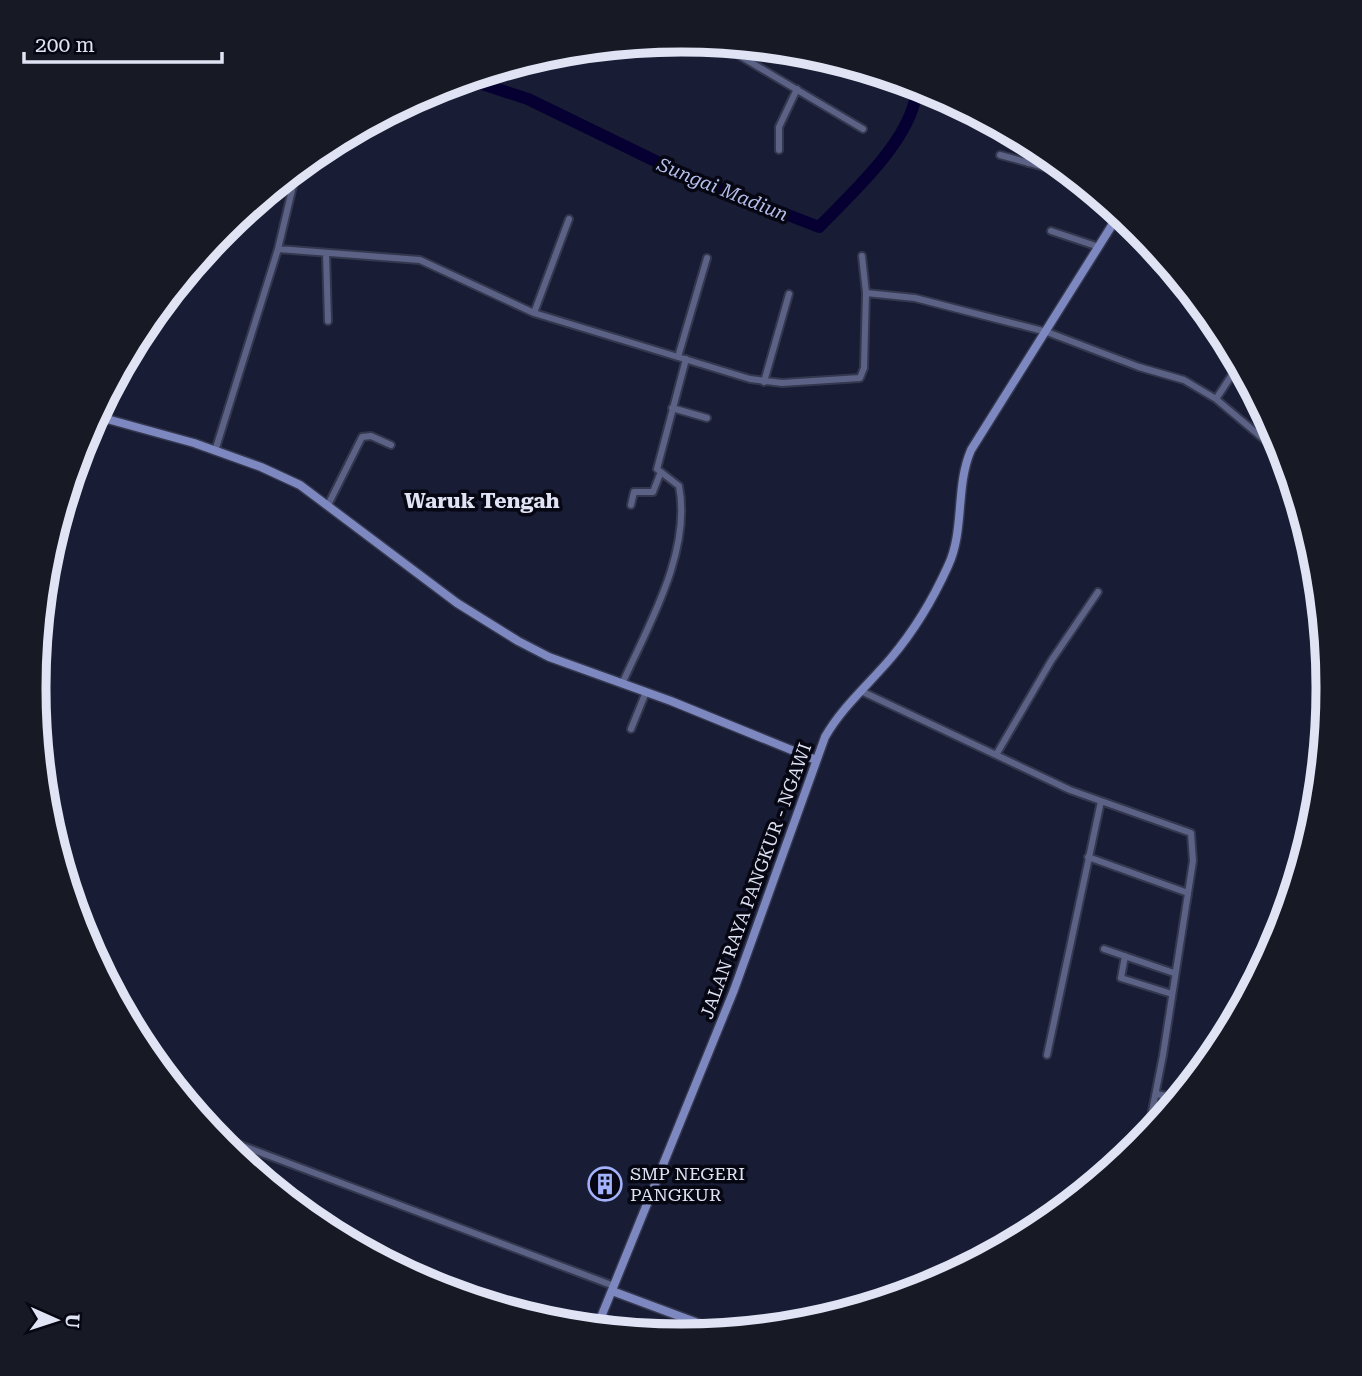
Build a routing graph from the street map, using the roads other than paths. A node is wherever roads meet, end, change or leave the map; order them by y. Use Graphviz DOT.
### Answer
graph roads {
  1 [pos="740,56"];
  2 [pos="797,89"];
  3 [pos="863,129"];
  4 [pos="779,150"];
  5 [pos="1000,155"];
  6 [pos="1030,157"];
  7 [pos="1028,163"];
  8 [pos="1045,168"];
  9 [pos="293,185"];
  10 [pos="569,219"];
  11 [pos="1114,223"];
  12 [pos="1051,231"];
  13 [pos="1100,247"];
  14 [pos="278,249"];
  15 [pos="326,253"];
  16 [pos="862,256"];
  17 [pos="707,258"];
  18 [pos="866,293"];
  19 [pos="789,294"];
  20 [pos="534,313"];
  21 [pos="328,321"];
  22 [pos="1046,332"];
  23 [pos="682,358"];
  24 [pos="1233,373"];
  25 [pos="764,382"];
  26 [pos="1216,399"];
  27 [pos="671,408"];
  28 [pos="707,418"];
  29 [pos="106,419"];
  30 [pos="1266,441"];
  31 [pos="391,445"];
  32 [pos="215,451"];
  33 [pos="660,474"];
  34 [pos="329,503"];
  35 [pos="631,505"];
  36 [pos="1098,592"];
  37 [pos="622,684"];
  38 [pos="646,691"];
  39 [pos="861,691"];
  40 [pos="631,729"];
  41 [pos="996,755"];
  42 [pos="816,760"];
  43 [pos="1101,802"];
  44 [pos="1088,857"];
  45 [pos="1188,893"];
  46 [pos="1104,949"];
  47 [pos="1125,956"];
  48 [pos="1174,972"];
  49 [pos="1172,994"];
  50 [pos="1047,1055"];
  51 [pos="1156,1094"];
  52 [pos="1168,1096"];
  53 [pos="1152,1115"];
  54 [pos="241,1145"];
  55 [pos="613,1289"];
  56 [pos="601,1318"];
  57 [pos="699,1323"];
  1 -- 2 [label="street"];
  2 -- 3 [label="street"];
  2 -- 4 [label="street"];
  5 -- 7 [label="street"];
  6 -- 7 [label="street"];
  7 -- 8 [label="street"];
  9 -- 14 [label="street"];
  10 -- 20 [label="street"];
  11 -- 13 [label="main road, JALAN RAYA PANGKUR - NGAWI"];
  12 -- 13 [label="street"];
  13 -- 22 [label="main road, JALAN RAYA PANGKUR - NGAWI"];
  14 -- 15 [label="street"];
  14 -- 32 [label="street"];
  15 -- 20 [label="street"];
  15 -- 21 [label="street"];
  16 -- 18 [label="street"];
  17 -- 23 [label="street"];
  18 -- 22 [label="street"];
  18 -- 25 [label="street"];
  19 -- 25 [label="street"];
  20 -- 23 [label="street"];
  22 -- 26 [label="street"];
  22 -- 39 [label="main road, JALAN RAYA PANGKUR - NGAWI"];
  23 -- 25 [label="street"];
  23 -- 27 [label="street"];
  24 -- 26 [label="street"];
  26 -- 30 [label="street"];
  27 -- 28 [label="street"];
  27 -- 33 [label="street"];
  29 -- 32 [label="main road"];
  31 -- 34 [label="street"];
  32 -- 34 [label="main road"];
  33 -- 35 [label="street"];
  33 -- 37 [label="street"];
  34 -- 37 [label="main road"];
  36 -- 41 [label="street"];
  37 -- 38 [label="main road"];
  38 -- 40 [label="street"];
  38 -- 42 [label="main road"];
  39 -- 41 [label="street"];
  39 -- 42 [label="main road, JALAN RAYA PANGKUR - NGAWI"];
  41 -- 43 [label="street"];
  42 -- 55 [label="main road, JALAN RAYA PANGKUR - NGAWI"];
  43 -- 44 [label="street"];
  43 -- 45 [label="street"];
  44 -- 45 [label="street"];
  44 -- 50 [label="street"];
  45 -- 48 [label="street"];
  46 -- 47 [label="street"];
  47 -- 48 [label="street"];
  47 -- 49 [label="street"];
  48 -- 49 [label="street"];
  49 -- 51 [label="street"];
  51 -- 52 [label="street"];
  51 -- 53 [label="street"];
  54 -- 55 [label="street"];
  55 -- 56 [label="main road, JALAN RAYA PANGKUR - NGAWI"];
  55 -- 57 [label="main road"];
}
